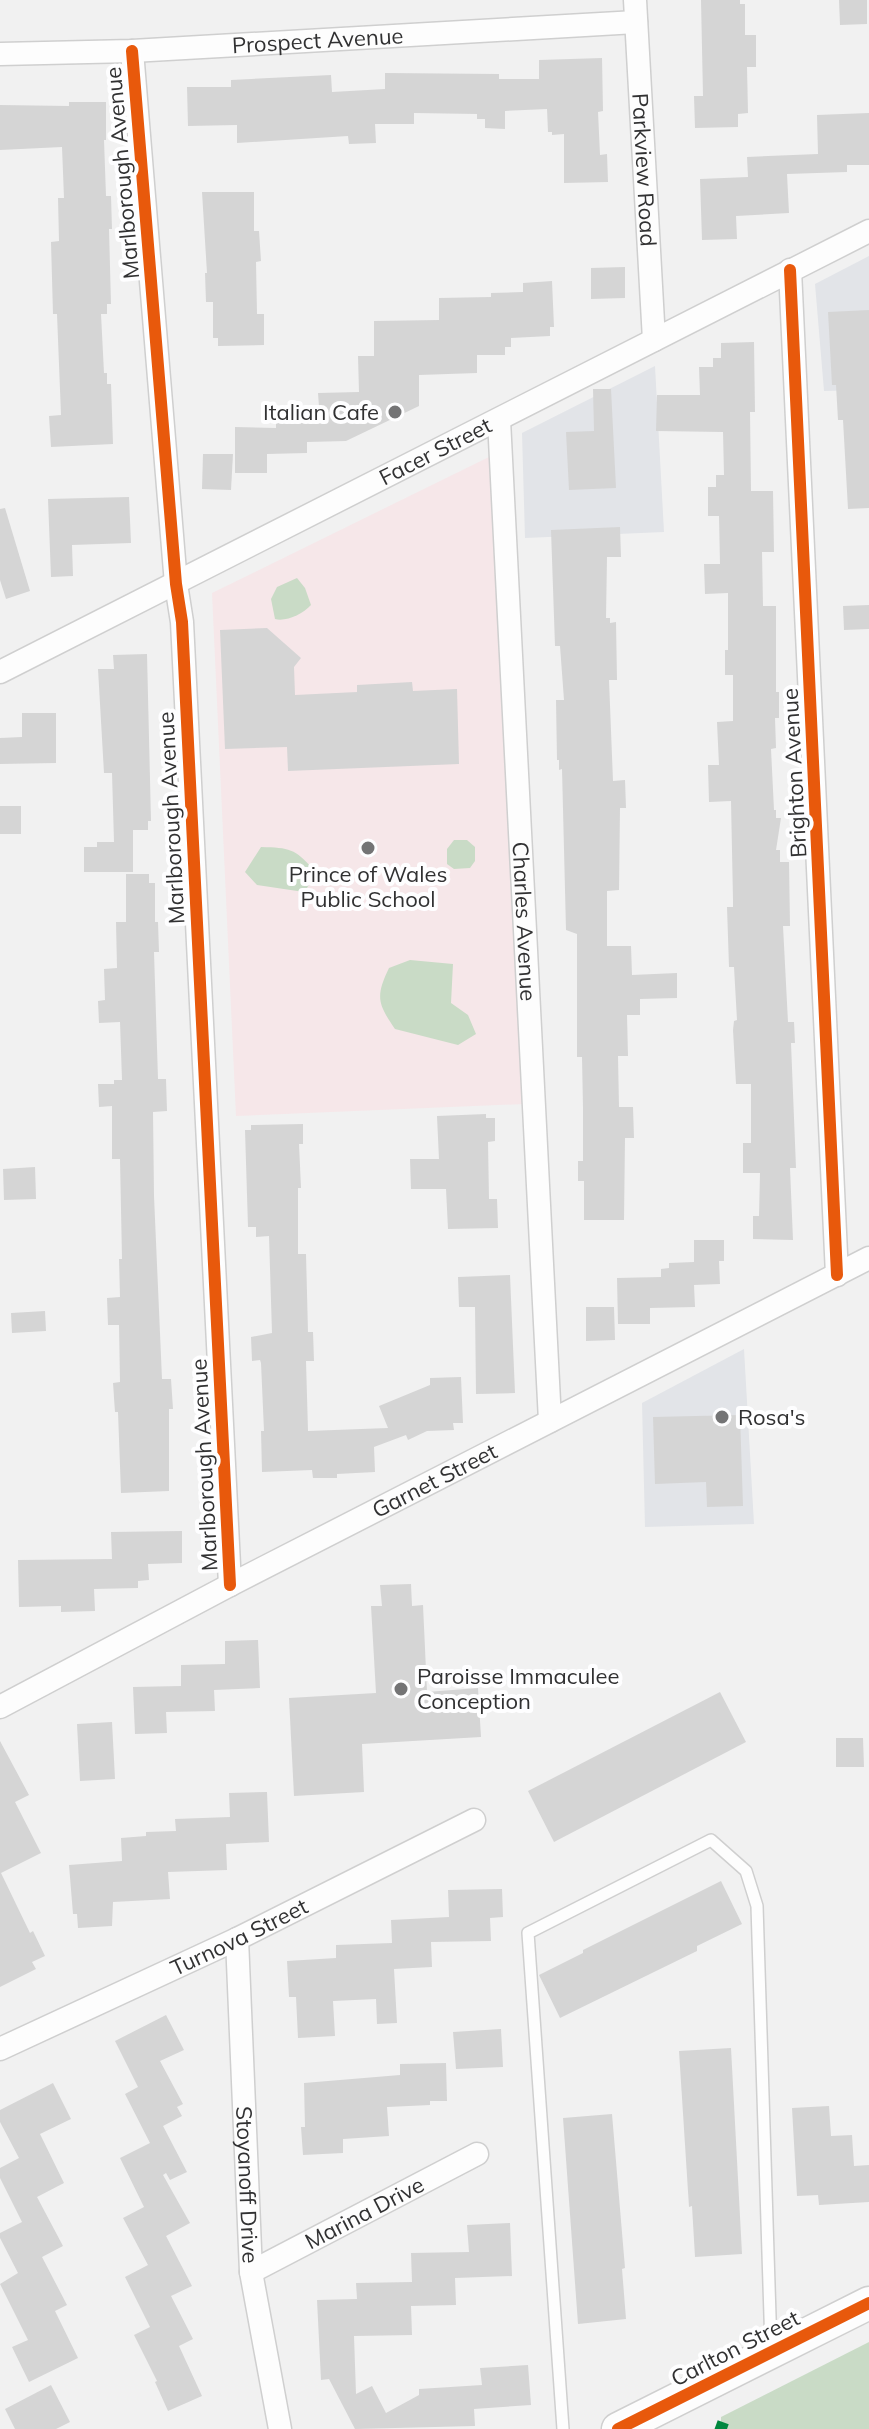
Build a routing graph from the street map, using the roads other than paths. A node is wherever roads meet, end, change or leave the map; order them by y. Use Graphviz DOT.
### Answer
graph roads {
  1 [pos="636,11"];
  2 [pos="132,51"];
  3 [pos="0,54"];
  4 [pos="869,231"];
  5 [pos="790,270"];
  6 [pos="654,340"];
  7 [pos="499,420"];
  8 [pos="176,584"];
  9 [pos="0,672"];
  10 [pos="869,1258"];
  11 [pos="837,1275"];
  12 [pos="550,1421"];
  13 [pos="230,1585"];
  14 [pos="0,1707"];
  15 [pos="474,1820"];
  16 [pos="237,1939"];
  17 [pos="0,2049"];
  18 [pos="477,2154"];
  19 [pos="251,2272"];
  20 [pos="869,2303"];
  21 [pos="771,2352"];
  22 [pos="280,2429"];
  23 [pos="563,2429"];
  24 [pos="618,2429"];
  1 -- 2 [label="street, Prospect Avenue"];
  1 -- 6 [label="street, Parkview Road"];
  2 -- 3 [label="street, Prospect Avenue"];
  2 -- 8 [label="street, Marlborough Avenue"];
  4 -- 5 [label="street, Facer Street"];
  5 -- 6 [label="street, Facer Street"];
  5 -- 11 [label="street, Brighton Avenue"];
  6 -- 7 [label="street, Facer Street"];
  7 -- 8 [label="street, Facer Street"];
  7 -- 12 [label="street, Charles Avenue"];
  8 -- 9 [label="street, Facer Street"];
  8 -- 13 [label="street, Marlborough Avenue"];
  10 -- 11 [label="street, Garnet Street"];
  11 -- 12 [label="street, Garnet Street"];
  12 -- 13 [label="street, Garnet Street"];
  13 -- 14 [label="street, Garnet Street"];
  15 -- 16 [label="street, Turnova Street"];
  16 -- 17 [label="street, Turnova Street"];
  16 -- 19 [label="street, Stoyanoff Drive"];
  18 -- 19 [label="street, Marina Drive"];
  19 -- 22 [label="street, Stoyanoff Drive"];
  20 -- 21 [label="main road, Carlton Street"];
  21 -- 23 [label="lane"];
  21 -- 24 [label="main road, Carlton Street"];
}
